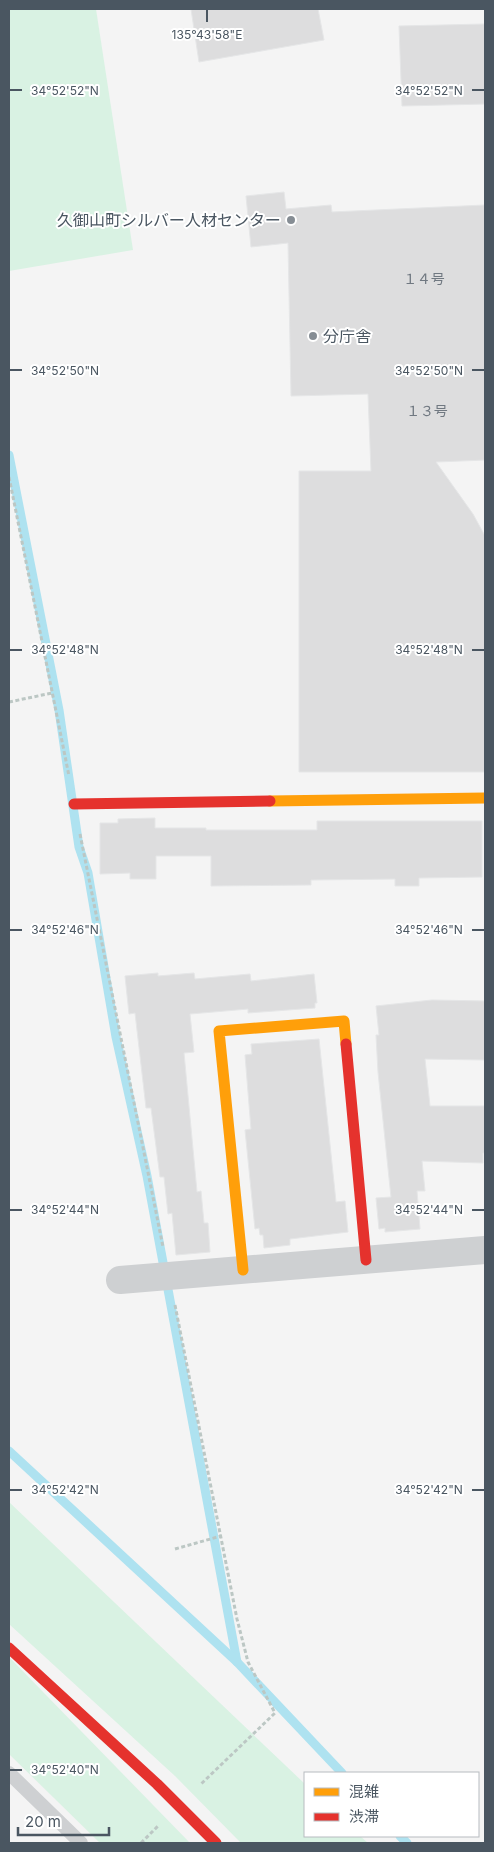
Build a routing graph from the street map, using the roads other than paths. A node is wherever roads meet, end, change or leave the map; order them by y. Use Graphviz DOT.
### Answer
graph roads {
  1 [pos="485,798"];
  2 [pos="74,804"];
  3 [pos="485,1250"];
  4 [pos="366,1260"];
  5 [pos="243,1270"];
  6 [pos="120,1280"];
  7 [pos="9,1648"];
  8 [pos="9,1774"];
  9 [pos="81,1843"];
  10 [pos="216,1843"];
  1 -- 2 [label="street"];
  3 -- 4 [label="street"];
  4 -- 5 [label="street"];
  4 -- 5 [label="street"];
  5 -- 6 [label="street"];
  7 -- 10 [label="street"];
  8 -- 9 [label="lane"];
}
